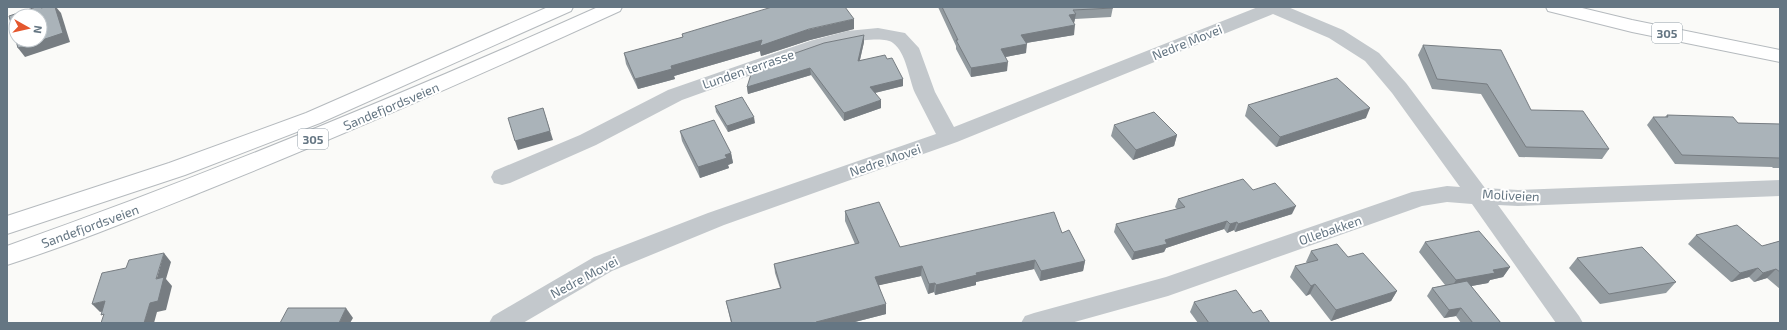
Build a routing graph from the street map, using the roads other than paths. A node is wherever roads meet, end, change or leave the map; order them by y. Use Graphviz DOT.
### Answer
graph roads {
  1 [pos="564,7"];
  2 [pos="613,7"];
  3 [pos="1274,7"];
  4 [pos="1555,7"];
  5 [pos="1780,56"];
  6 [pos="949,137"];
  7 [pos="502,177"];
  8 [pos="1780,188"];
  9 [pos="1479,196"];
  10 [pos="7,225"];
  11 [pos="7,256"];
  12 [pos="502,323"];
  13 [pos="1034,323"];
  14 [pos="1570,323"];
  1 -- 10 [label="main road, Sandefjordsveien / 305"];
  2 -- 11 [label="main road, Sandefjordsveien / 305"];
  3 -- 6 [label="street, Nedre Movei"];
  3 -- 9 [label="street, Moliveien"];
  4 -- 5 [label="main road, 305"];
  6 -- 7 [label="street, Lunden terrasse"];
  6 -- 12 [label="street, Nedre Movei"];
  8 -- 9 [label="street, Moliveien"];
  9 -- 13 [label="street, Ollebakken"];
  9 -- 14 [label="street"];
}
